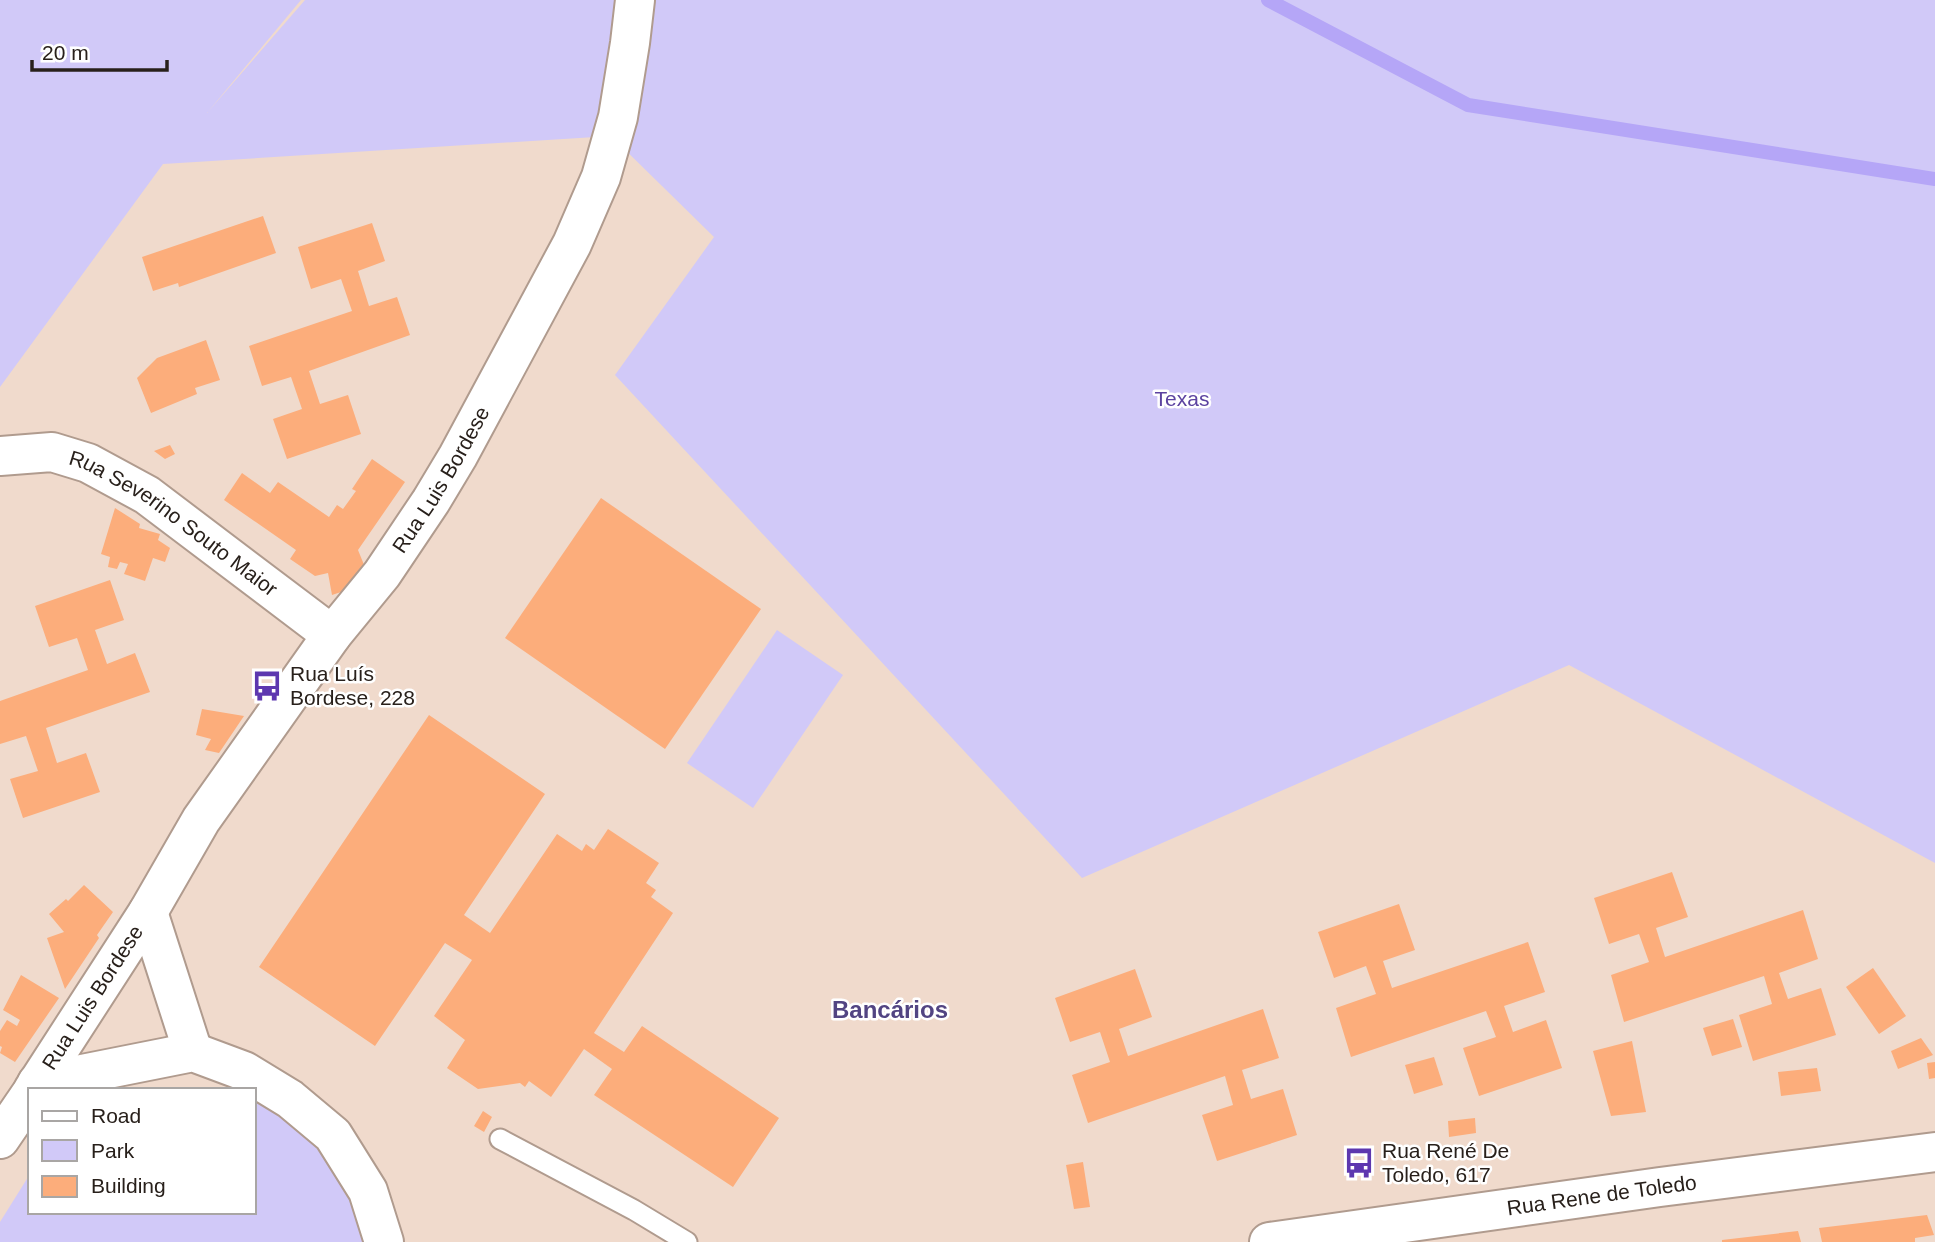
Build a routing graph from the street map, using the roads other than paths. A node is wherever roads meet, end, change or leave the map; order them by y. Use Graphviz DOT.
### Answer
graph roads {
  1 [pos="635,0"];
  2 [pos="0,456"];
  3 [pos="332,635"];
  4 [pos="148,912"];
  5 [pos="193,1052"];
  6 [pos="34,1088"];
  7 [pos="37,1088"];
  8 [pos="28,1097"];
  9 [pos="0,1139"];
  10 [pos="500,1139"];
  11 [pos="1935,1152"];
  12 [pos="384,1242"];
  13 [pos="688,1242"];
  14 [pos="1269,1242"];
  1 -- 3 [label="street, Rua Luis Bordese"];
  2 -- 3 [label="street, Rua Severino Souto Maior"];
  3 -- 4 [label="street, Rua Luis Bordese"];
  4 -- 5 [label="street, Rua Luis Bordese"];
  4 -- 6 [label="street, Rua Luis Bordese"];
  5 -- 7 [label="street, Rua Luis Bordese"];
  5 -- 12 [label="street"];
  8 -- 9 [label="street, Rua Luis Bordese"];
  10 -- 13 [label="lane"];
  11 -- 14 [label="street, Rua Rene de Toledo"];
}
